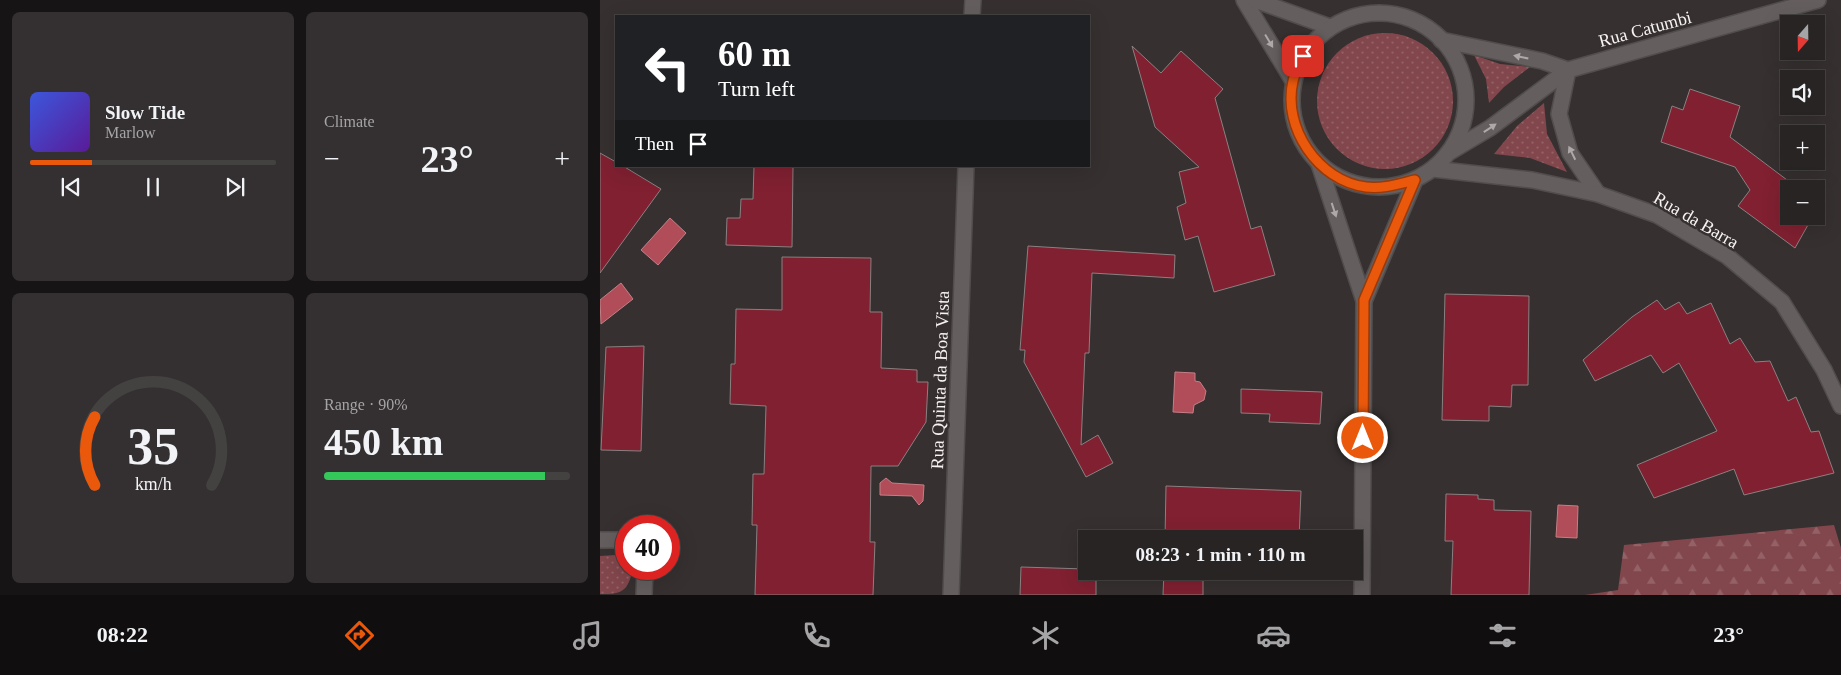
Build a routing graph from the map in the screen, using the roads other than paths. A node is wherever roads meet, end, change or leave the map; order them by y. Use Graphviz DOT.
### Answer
graph roads {
  1 [pos="973,0"];
  2 [pos="1244,0"];
  3 [pos="1255,0"];
  4 [pos="1818,0"];
  5 [pos="972,15"];
  6 [pos="1330,27"];
  7 [pos="1441,40"];
  8 [pos="1568,70"];
  9 [pos="1293,81"];
  10 [pos="1448,154"];
  11 [pos="1319,164"];
  12 [pos="966,167"];
  13 [pos="1433,169"];
  14 [pos="1415,180"];
  15 [pos="1598,194"];
  16 [pos="1364,300"];
  17 [pos="1841,406"];
  18 [pos="600,540"];
  19 [pos="615,540"];
  20 [pos="645,580"];
  21 [pos="644,595"];
  22 [pos="951,595"];
  23 [pos="1362,595"];
  1 -- 5 [label="street"];
  2 -- 9 [label="street, one-way"];
  3 -- 6 [label="street"];
  4 -- 8 [label="street, Rua Catumbi"];
  6 -- 7 [label="street"];
  6 -- 9 [label="street"];
  8 -- 7 [label="street, one-way"];
  7 -- 10 [label="street"];
  10 -- 8 [label="street, Rua Catumbi, one-way"];
  15 -- 8 [label="street, one-way"];
  9 -- 11 [label="street"];
  10 -- 13 [label="street"];
  11 -- 14 [label="street"];
  11 -- 16 [label="street, one-way"];
  12 -- 22 [label="street, Rua Quinta da Boa Vista"];
  13 -- 14 [label="street"];
  13 -- 15 [label="street, Rua da Barra"];
  14 -- 16 [label="street"];
  15 -- 17 [label="street, Rua da Barra"];
  16 -- 23 [label="street"];
  18 -- 19 [label="street"];
  20 -- 21 [label="street"];
}
